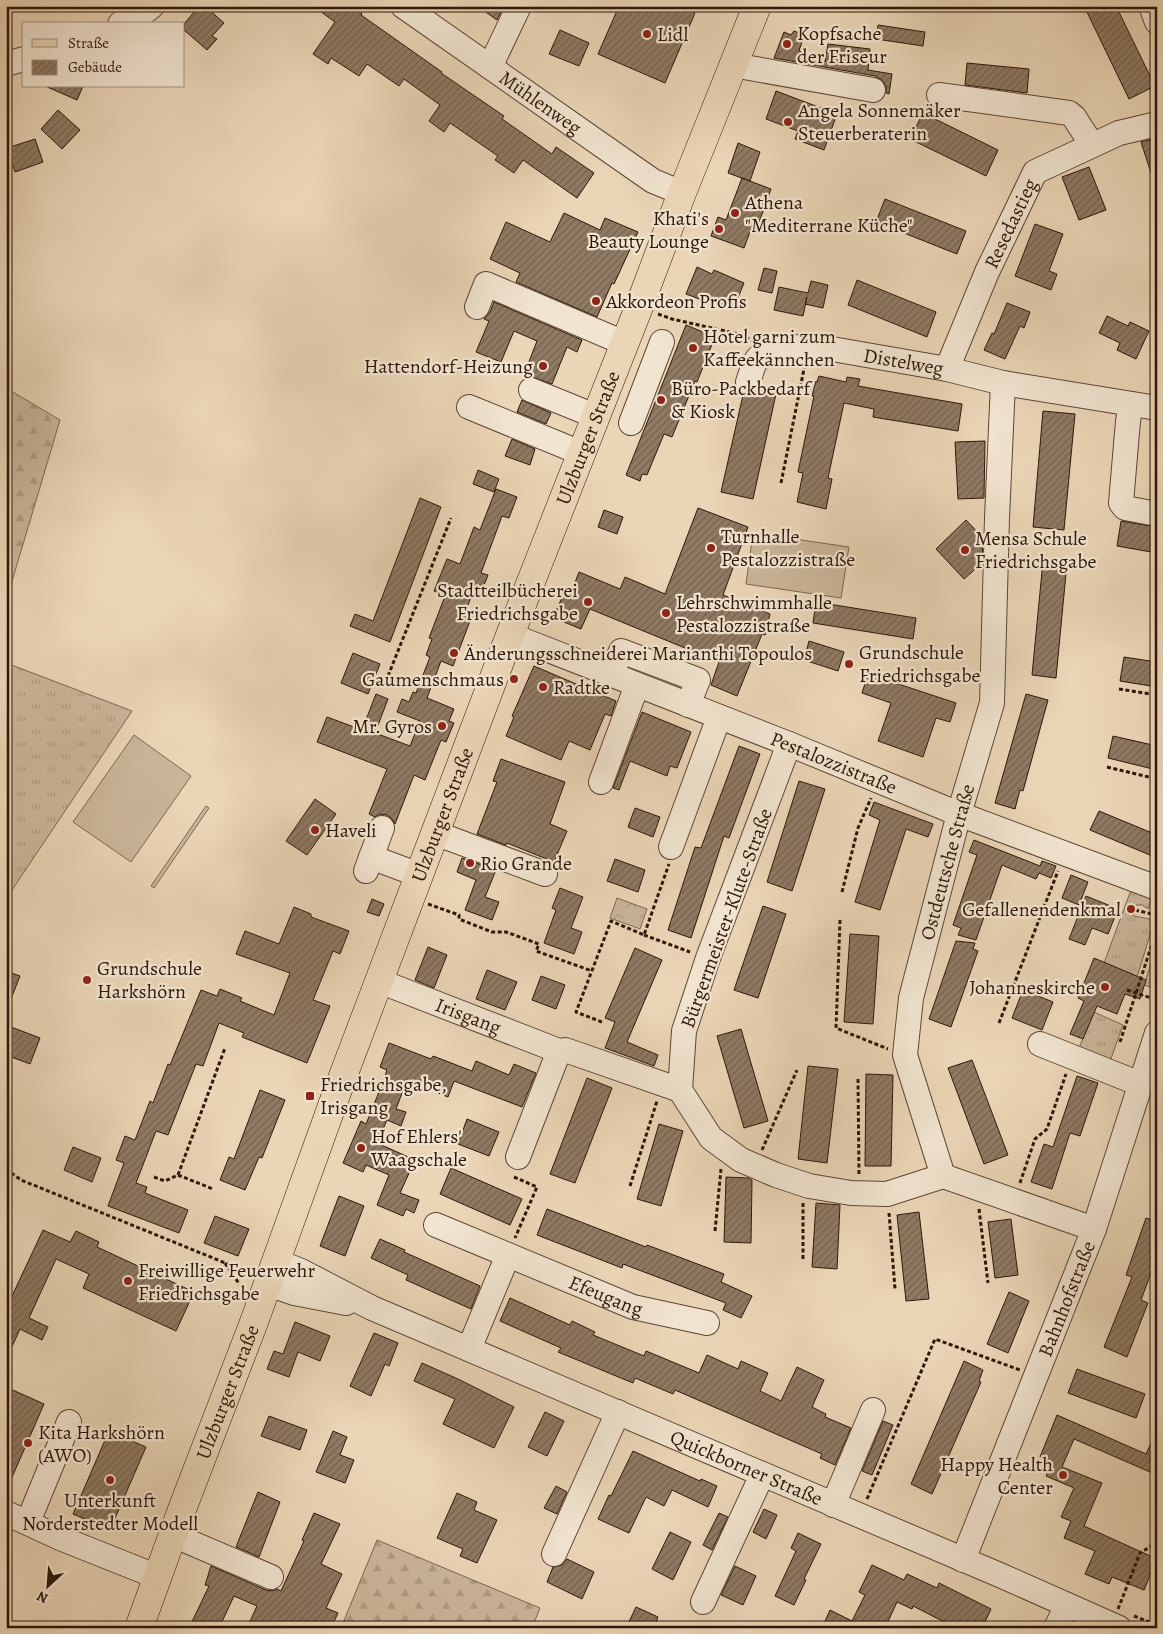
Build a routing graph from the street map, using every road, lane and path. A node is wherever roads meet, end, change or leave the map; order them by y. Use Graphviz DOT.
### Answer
graph roads {
  1 [pos="152,6"];
  2 [pos="403,6"];
  3 [pos="519,6"];
  4 [pos="757,6"];
  5 [pos="1151,6"];
  6 [pos="124,22"];
  7 [pos="1157,22"];
  8 [pos="22,60"];
  9 [pos="6,64"];
  10 [pos="733,65"];
  11 [pos="490,67"];
  12 [pos="873,90"];
  13 [pos="939,96"];
  14 [pos="1157,124"];
  15 [pos="1092,145"];
  16 [pos="682,193"];
  17 [pos="478,307"];
  18 [pos="655,312"];
  19 [pos="662,342"];
  20 [pos="624,343"];
  21 [pos="809,345"];
  22 [pos="773,352"];
  23 [pos="947,369"];
  24 [pos="748,382"];
  25 [pos="1003,383"];
  26 [pos="532,390"];
  27 [pos="606,390"];
  28 [pos="1131,404"];
  29 [pos="469,408"];
  30 [pos="1157,408"];
  31 [pos="595,416"];
  32 [pos="580,453"];
  33 [pos="781,483"];
  34 [pos="1157,514"];
  35 [pos="451,518"];
  36 [pos="510,635"];
  37 [pos="612,675"];
  38 [pos="388,676"];
  39 [pos="636,685"];
  40 [pos="1119,689"];
  41 [pos="1157,694"];
  42 [pos="688,705"];
  43 [pos="718,717"];
  44 [pos="789,744"];
  45 [pos="1106,767"];
  46 [pos="1157,779"];
  47 [pos="878,781"];
  48 [pos="601,782"];
  49 [pos="959,814"];
  50 [pos="382,828"];
  51 [pos="435,832"];
  52 [pos="671,846"];
  53 [pos="1065,854"];
  54 [pos="545,874"];
  55 [pos="419,875"];
  56 [pos="1157,888"];
  57 [pos="842,892"];
  58 [pos="1157,900"];
  59 [pos="426,903"];
  60 [pos="1135,910"];
  61 [pos="1152,914"];
  62 [pos="1157,916"];
  63 [pos="840,920"];
  64 [pos="644,935"];
  65 [pos="1153,941"];
  66 [pos="708,958"];
  67 [pos="592,971"];
  68 [pos="379,981"];
  69 [pos="1127,990"];
  70 [pos="1137,993"];
  71 [pos="1157,1000"];
  72 [pos="602,1022"];
  73 [pos="999,1023"];
  74 [pos="1157,1033"];
  75 [pos="1120,1042"];
  76 [pos="1040,1044"];
  77 [pos="225,1048"];
  78 [pos="559,1051"];
  79 [pos="905,1055"];
  80 [pos="797,1070"];
  81 [pos="1067,1072"];
  82 [pos="858,1079"];
  83 [pos="671,1087"];
  84 [pos="1145,1090"];
  85 [pos="724,1147"];
  86 [pos="518,1157"];
  87 [pos="755,1166"];
  88 [pos="6,1169"];
  89 [pos="178,1175"];
  90 [pos="943,1176"];
  91 [pos="154,1177"];
  92 [pos="803,1184"];
  93 [pos="630,1186"];
  94 [pos="976,1187"];
  95 [pos="213,1189"];
  96 [pos="859,1193"];
  97 [pos="887,1194"];
  98 [pos="1014,1200"];
  99 [pos="436,1225"];
  100 [pos="1094,1229"];
  101 [pos="715,1231"];
  102 [pos="508,1255"];
  103 [pos="803,1260"];
  104 [pos="224,1263"];
  105 [pos="260,1278"];
  106 [pos="988,1282"];
  107 [pos="895,1290"];
  108 [pos="707,1323"];
  109 [pos="469,1349"];
  110 [pos="1036,1376"];
  111 [pos="872,1410"];
  112 [pos="618,1412"];
  113 [pos="69,1422"];
  114 [pos="762,1475"];
  115 [pos="833,1505"];
  116 [pos="6,1513"];
  117 [pos="860,1516"];
  118 [pos="28,1522"];
  119 [pos="173,1534"];
  120 [pos="1157,1536"];
  121 [pos="1155,1546"];
  122 [pos="554,1554"];
  123 [pos="963,1560"];
  124 [pos="158,1577"];
  125 [pos="271,1577"];
  126 [pos="703,1602"];
  127 [pos="1067,1606"];
  128 [pos="1114,1626"];
  129 [pos="139,1628"];
  130 [pos="1056,1628"];
  1 -- 6 [label="street"];
  2 -- 11 [label="street, Mühlenweg"];
  3 -- 11 [label="street"];
  4 -- 10 [label="main road, Ulzburger Straße"];
  5 -- 7 [label="street"];
  8 -- 9 [label="street"];
  10 -- 12 [label="street"];
  10 -- 16 [label="main road, Ulzburger Straße"];
  11 -- 16 [label="street, Mühlenweg"];
  13 -- 15 [label="street"];
  14 -- 15 [label="street, Resedastieg"];
  15 -- 23 [label="street, Resedastieg"];
  16 -- 20 [label="main road, Ulzburger Straße"];
  17 -- 20 [label="street"];
  18 -- 22 [label="path"];
  19 -- 27 [label="street"];
  20 -- 27 [label="main road, Ulzburger Straße"];
  21 -- 22 [label="street, Distelweg"];
  21 -- 23 [label="street, Distelweg"];
  21 -- 33 [label="path"];
  22 -- 24 [label="street"];
  23 -- 25 [label="street, Distelweg"];
  25 -- 28 [label="street, Distelweg"];
  25 -- 49 [label="street, Ostdeutsche Straße"];
  26 -- 31 [label="street"];
  27 -- 31 [label="main road, Ulzburger Straße"];
  28 -- 30 [label="street, Distelweg"];
  28 -- 34 [label="street"];
  29 -- 32 [label="street"];
  31 -- 32 [label="main road, Ulzburger Straße"];
  32 -- 36 [label="main road, Ulzburger Straße"];
  35 -- 38 [label="path"];
  36 -- 37 [label="street, Pestalozzistraße"];
  36 -- 51 [label="main road, Ulzburger Straße"];
  37 -- 39 [label="street, Pestalozzistraße"];
  37 -- 42 [label="street"];
  39 -- 42 [label="street, Pestalozzistraße"];
  39 -- 48 [label="street"];
  40 -- 41 [label="path"];
  42 -- 43 [label="street, Pestalozzistraße"];
  43 -- 44 [label="street, Pestalozzistraße"];
  43 -- 52 [label="street"];
  44 -- 47 [label="street, Pestalozzistraße"];
  44 -- 66 [label="street, Bürgermeister-Klute-Straße"];
  45 -- 46 [label="path"];
  47 -- 49 [label="street, Pestalozzistraße"];
  47 -- 57 [label="path"];
  49 -- 53 [label="street, Pestalozzistraße"];
  49 -- 79 [label="street, Ostdeutsche Straße"];
  50 -- 55 [label="street"];
  51 -- 54 [label="street"];
  51 -- 55 [label="main road, Ulzburger Straße"];
  52 -- 64 [label="path"];
  53 -- 56 [label="street, Pestalozzistraße"];
  53 -- 73 [label="path"];
  55 -- 68 [label="main road, Ulzburger Straße"];
  58 -- 61 [label="path"];
  59 -- 67 [label="path"];
  60 -- 61 [label="path"];
  61 -- 62 [label="path"];
  63 -- 79 [label="path"];
  64 -- 66 [label="path"];
  64 -- 67 [label="path"];
  65 -- 70 [label="path"];
  66 -- 83 [label="street, Bürgermeister-Klute-Straße"];
  67 -- 72 [label="path"];
  68 -- 78 [label="street, Irisgang"];
  68 -- 105 [label="main road, Ulzburger Straße"];
  69 -- 70 [label="path"];
  70 -- 71 [label="path"];
  70 -- 75 [label="path"];
  74 -- 84 [label="street, Bahnhofstraße"];
  76 -- 84 [label="street"];
  77 -- 89 [label="path"];
  78 -- 83 [label="street, Irisgang"];
  78 -- 86 [label="street"];
  79 -- 90 [label="street, Ostdeutsche Straße"];
  80 -- 87 [label="path"];
  81 -- 98 [label="path"];
  82 -- 96 [label="path"];
  83 -- 85 [label="street"];
  83 -- 93 [label="path"];
  84 -- 100 [label="street, Bahnhofstraße"];
  85 -- 87 [label="street"];
  85 -- 101 [label="path"];
  86 -- 102 [label="path"];
  87 -- 92 [label="street"];
  88 -- 104 [label="path"];
  89 -- 91 [label="path"];
  89 -- 95 [label="path"];
  90 -- 94 [label="street"];
  90 -- 97 [label="street"];
  92 -- 96 [label="street"];
  92 -- 103 [label="path"];
  94 -- 98 [label="street"];
  94 -- 106 [label="path"];
  96 -- 97 [label="street"];
  97 -- 107 [label="path"];
  98 -- 100 [label="street"];
  99 -- 102 [label="street, Efeugang"];
  100 -- 110 [label="street, Bahnhofstraße"];
  102 -- 108 [label="street, Efeugang"];
  102 -- 109 [label="street"];
  104 -- 105 [label="path"];
  104 -- 105 [label="path"];
  105 -- 109 [label="street, Quickborner Straße"];
  105 -- 119 [label="main road, Ulzburger Straße"];
  109 -- 112 [label="street, Quickborner Straße"];
  110 -- 117 [label="path"];
  110 -- 123 [label="street, Bahnhofstraße"];
  111 -- 115 [label="street"];
  112 -- 114 [label="street, Quickborner Straße"];
  112 -- 122 [label="street"];
  113 -- 118 [label="street"];
  114 -- 115 [label="street, Quickborner Straße"];
  114 -- 126 [label="street"];
  115 -- 117 [label="street, Quickborner Straße"];
  116 -- 118 [label="street"];
  117 -- 123 [label="street, Quickborner Straße"];
  118 -- 124 [label="street"];
  119 -- 124 [label="main road, Ulzburger Straße"];
  119 -- 125 [label="street"];
  120 -- 121 [label="path"];
  121 -- 128 [label="path"];
  123 -- 127 [label="street, Quickborner Straße"];
  124 -- 129 [label="main road, Ulzburger Straße"];
  127 -- 128 [label="street, Quickborner Straße"];
  127 -- 130 [label="street"];
}
